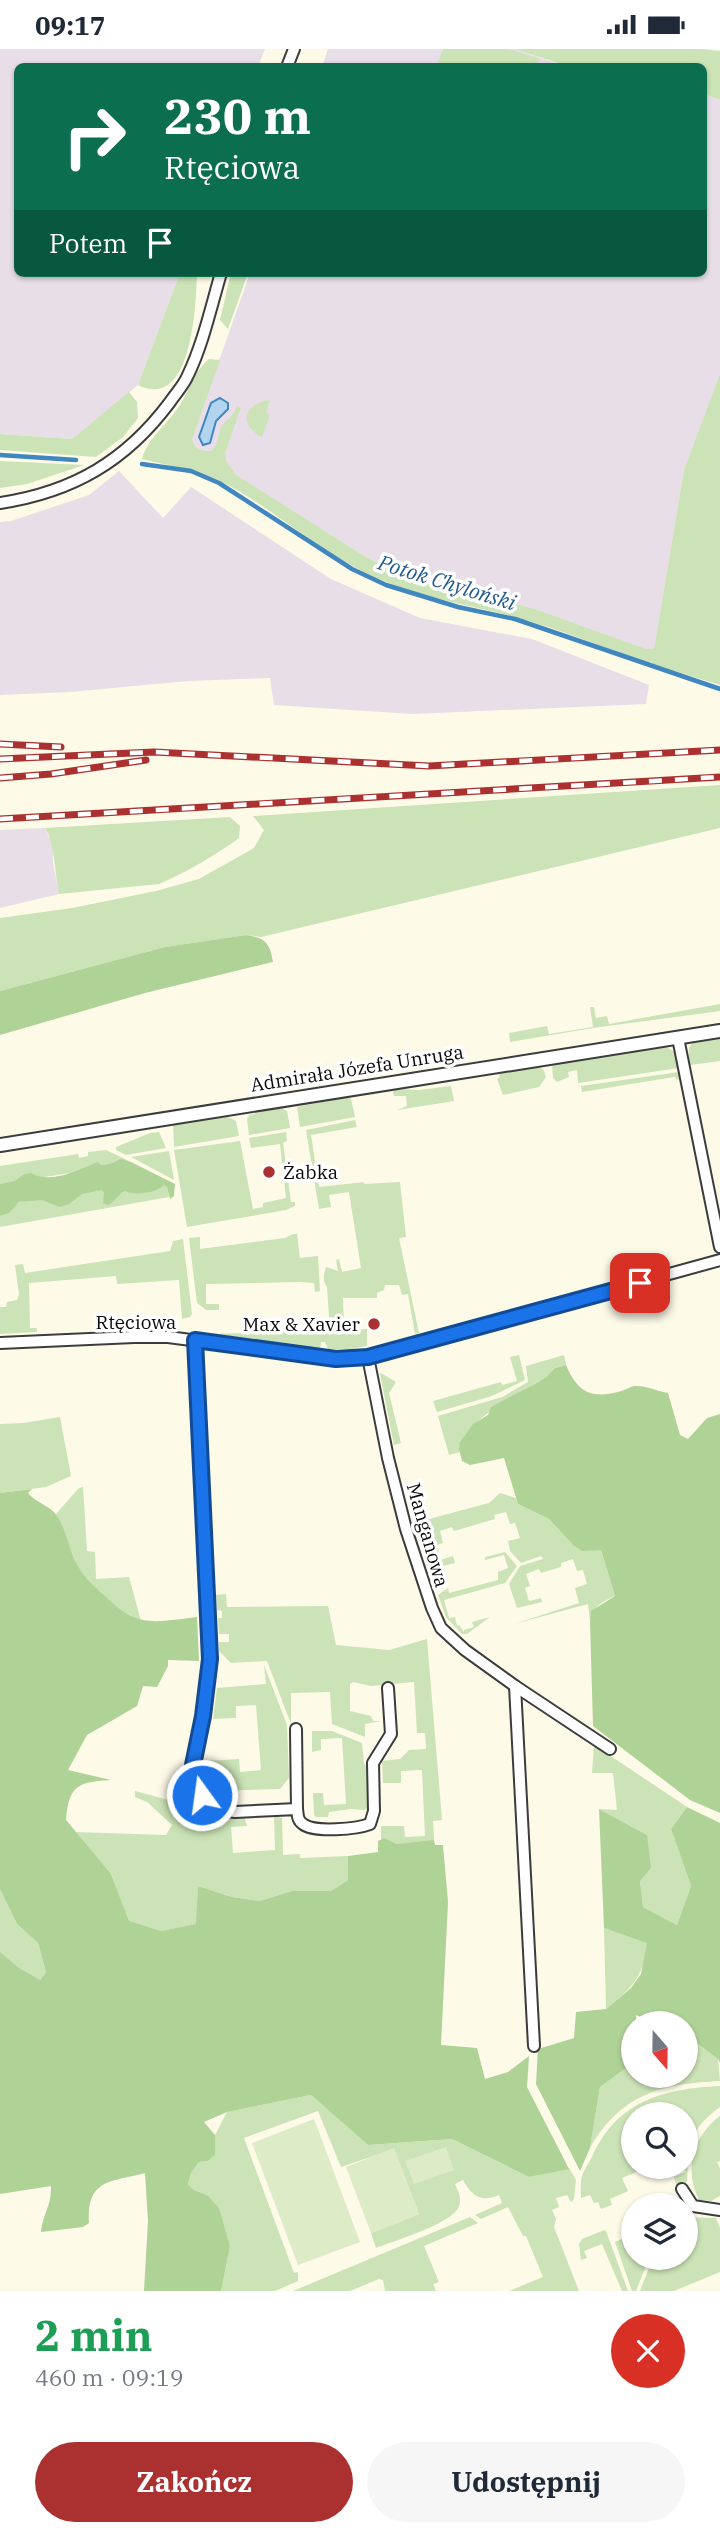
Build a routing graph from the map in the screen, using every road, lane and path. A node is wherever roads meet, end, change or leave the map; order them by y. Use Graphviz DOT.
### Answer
graph roads {
  1 [pos="220,277"];
  2 [pos="0,503"];
  3 [pos="720,1031"];
  4 [pos="678,1038"];
  5 [pos="0,1145"];
  6 [pos="720,1247"];
  7 [pos="720,1261"];
  8 [pos="195,1340"];
  9 [pos="0,1343"];
  10 [pos="368,1357"];
  11 [pos="515,1686"];
  12 [pos="388,1688"];
  13 [pos="296,1729"];
  14 [pos="610,1749"];
  15 [pos="297,1809"];
  16 [pos="534,2046"];
  17 [pos="682,2189"];
  18 [pos="720,2210"];
  1 -- 2 [label="street"];
  3 -- 4 [label="street, Admirała Józefa Unruga"];
  4 -- 5 [label="street, Admirała Józefa Unruga"];
  4 -- 6 [label="street"];
  7 -- 10 [label="street, Rtęciowa"];
  8 -- 9 [label="street, Rtęciowa"];
  8 -- 10 [label="street, Rtęciowa"];
  8 -- 15 [label="street"];
  10 -- 11 [label="street, Manganowa"];
  11 -- 14 [label="street, Manganowa"];
  11 -- 16 [label="street"];
  12 -- 15 [label="street"];
  13 -- 15 [label="street"];
  17 -- 18 [label="street"];
}
